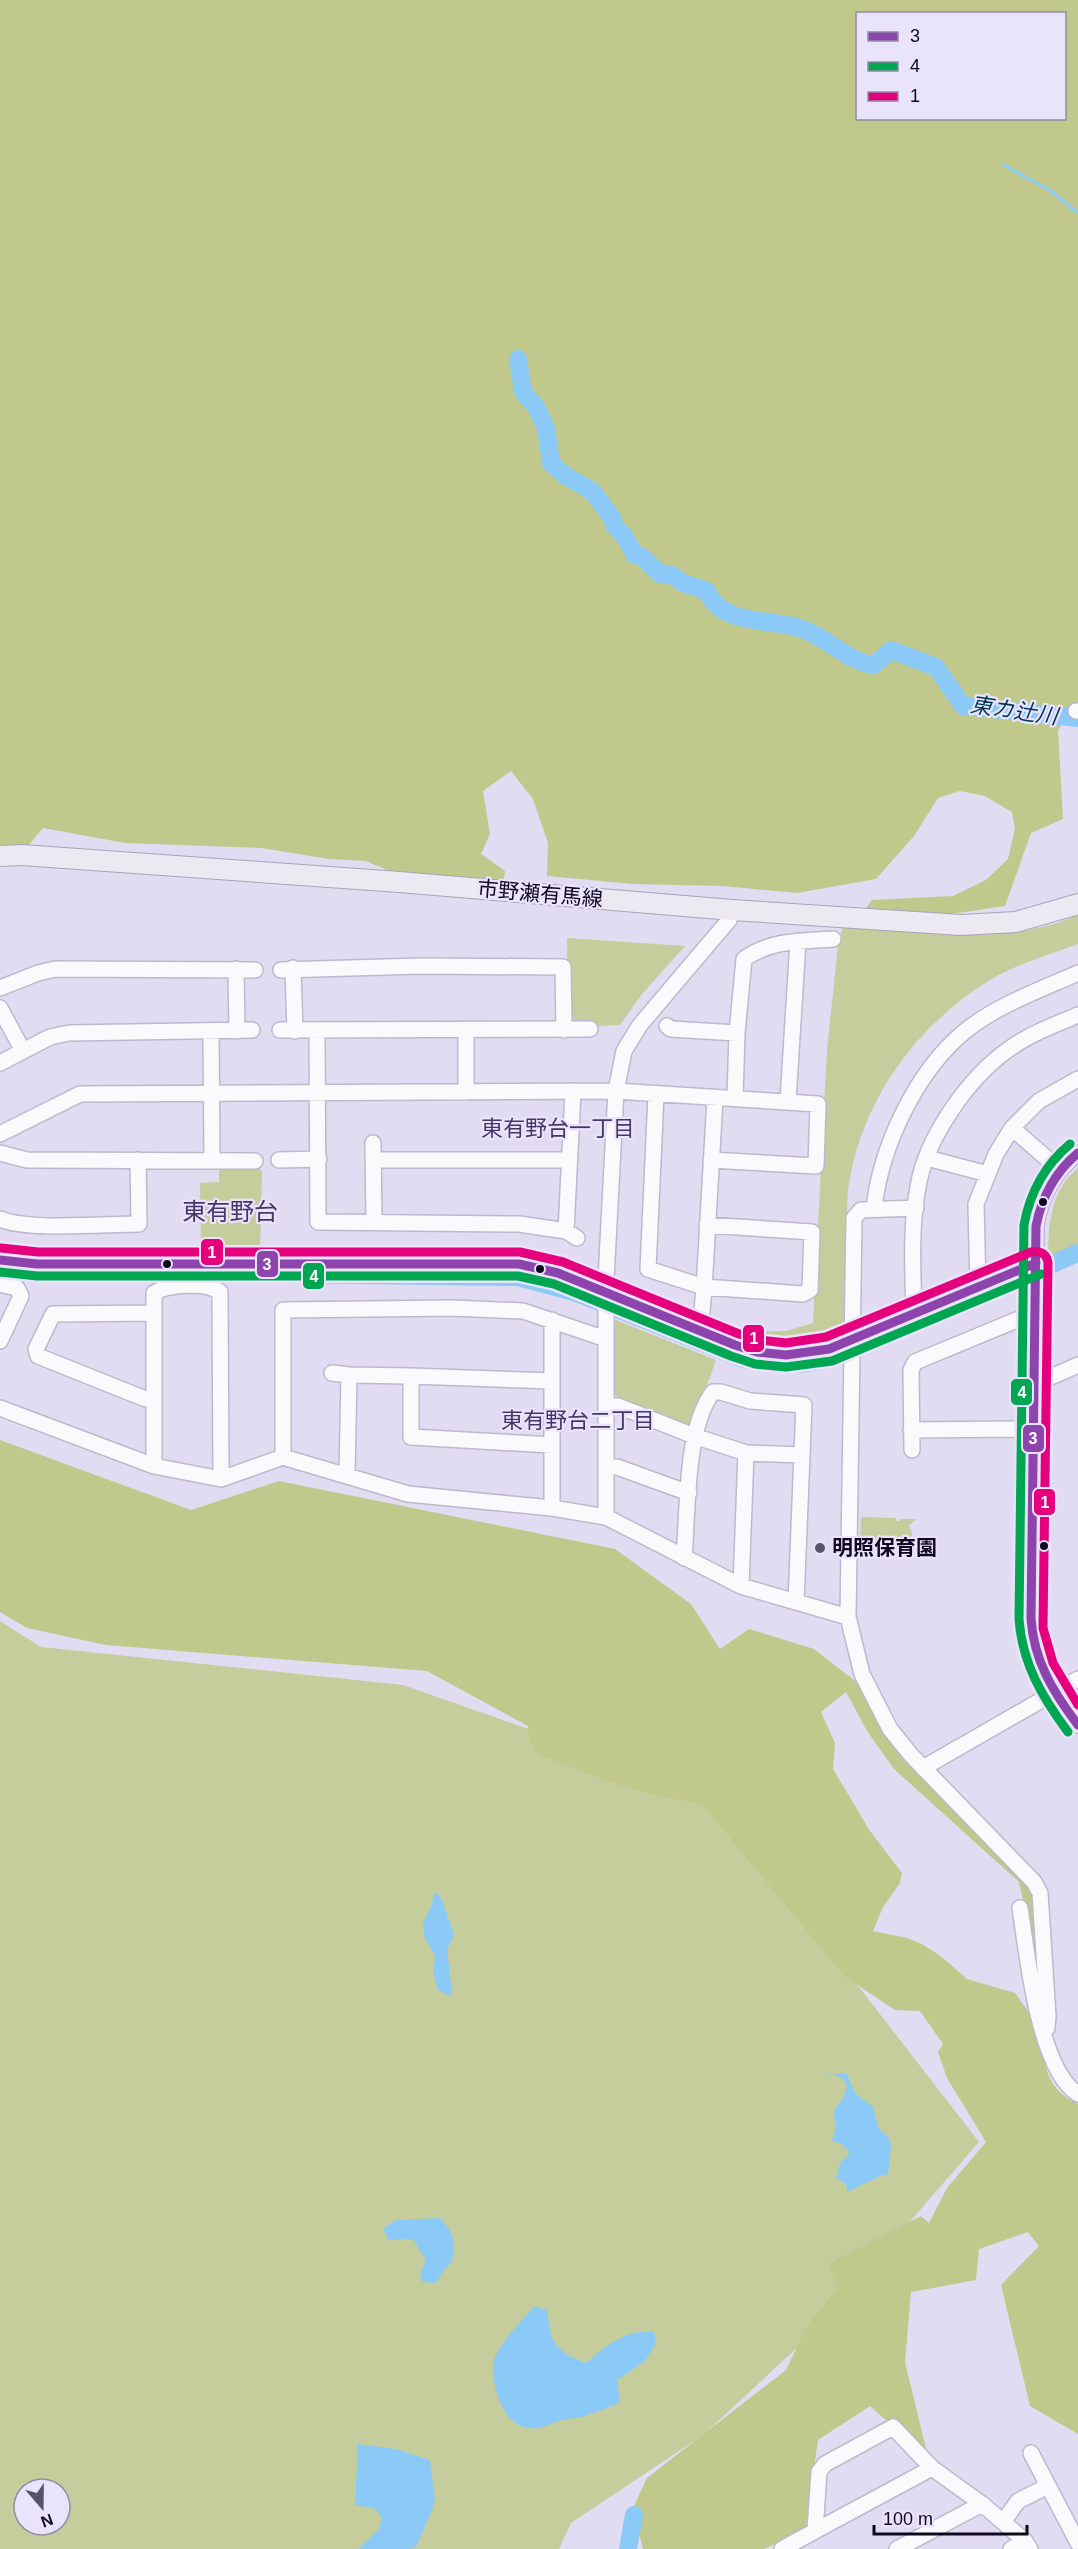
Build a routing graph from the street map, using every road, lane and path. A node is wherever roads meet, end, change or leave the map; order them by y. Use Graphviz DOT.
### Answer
graph roads {
  1 [pos="0,856"];
  2 [pos="1078,904"];
  3 [pos="732,910"];
  4 [pos="834,939"];
  5 [pos="798,941"];
  6 [pos="237,969"];
  7 [pos="255,969"];
  8 [pos="1078,973"];
  9 [pos="0,988"];
  10 [pos="0,1008"];
  11 [pos="1078,1015"];
  12 [pos="667,1026"];
  13 [pos="590,1029"];
  14 [pos="564,1030"];
  15 [pos="211,1031"];
  16 [pos="317,1031"];
  17 [pos="465,1031"];
  18 [pos="737,1033"];
  19 [pos="22,1051"];
  20 [pos="0,1063"];
  21 [pos="1078,1079"];
  22 [pos="573,1091"];
  23 [pos="616,1091"];
  24 [pos="466,1092"];
  25 [pos="319,1093"];
  26 [pos="211,1094"];
  27 [pos="656,1095"];
  28 [pos="735,1098"];
  29 [pos="715,1099"];
  30 [pos="788,1101"];
  31 [pos="1012,1128"];
  32 [pos="0,1134"];
  33 [pos="373,1143"];
  34 [pos="0,1153"];
  35 [pos="1078,1153"];
  36 [pos="927,1158"];
  37 [pos="212,1159"];
  38 [pos="319,1159"];
  39 [pos="138,1160"];
  40 [pos="279,1160"];
  41 [pos="374,1160"];
  42 [pos="569,1160"];
  43 [pos="711,1160"];
  44 [pos="255,1161"];
  45 [pos="1060,1170"];
  46 [pos="988,1174"];
  47 [pos="874,1208"];
  48 [pos="916,1208"];
  49 [pos="0,1220"];
  50 [pos="374,1223"];
  51 [pos="707,1225"];
  52 [pos="0,1260"];
  53 [pos="1036,1263"];
  54 [pos="0,1284"];
  55 [pos="705,1287"];
  56 [pos="978,1288"];
  57 [pos="606,1293"];
  58 [pos="154,1313"];
  59 [pos="914,1315"];
  60 [pos="1035,1316"];
  61 [pos="552,1320"];
  62 [pos="700,1332"];
  63 [pos="606,1339"];
  64 [pos="853,1340"];
  65 [pos="0,1341"];
  66 [pos="1078,1365"];
  67 [pos="332,1373"];
  68 [pos="349,1375"];
  69 [pos="411,1376"];
  70 [pos="552,1381"];
  71 [pos="1035,1381"];
  72 [pos="154,1401"];
  73 [pos="606,1405"];
  74 [pos="0,1408"];
  75 [pos="911,1430"];
  76 [pos="1034,1432"];
  77 [pos="694,1436"];
  78 [pos="552,1445"];
  79 [pos="912,1450"];
  80 [pos="746,1453"];
  81 [pos="801,1455"];
  82 [pos="283,1457"];
  83 [pos="154,1466"];
  84 [pos="606,1466"];
  85 [pos="347,1475"];
  86 [pos="221,1479"];
  87 [pos="689,1493"];
  88 [pos="552,1508"];
  89 [pos="606,1517"];
  90 [pos="684,1558"];
  91 [pos="741,1586"];
  92 [pos="796,1602"];
  93 [pos="848,1617"];
  94 [pos="1078,1679"];
  95 [pos="1054,1693"];
  96 [pos="1078,1725"];
  97 [pos="923,1768"];
  98 [pos="1020,1908"];
  99 [pos="1043,2030"];
  100 [pos="1078,2094"];
  101 [pos="1031,2454"];
  102 [pos="932,2468"];
  103 [pos="1048,2486"];
  104 [pos="982,2504"];
  105 [pos="1003,2522"];
  106 [pos="815,2531"];
  107 [pos="1078,2542"];
  108 [pos="1027,2545"];
  109 [pos="782,2549"];
  110 [pos="897,2549"];
  111 [pos="1011,2549"];
  1 -- 3 [label="main road, 市野瀬有馬線"];
  2 -- 3 [label="main road, 市野瀬有馬線"];
  3 -- 23 [label="street"];
  4 -- 5 [label="street"];
  5 -- 18 [label="street"];
  5 -- 30 [label="street"];
  6 -- 7 [label="street"];
  6 -- 9 [label="street"];
  6 -- 15 [label="street"];
  8 -- 47 [label="street"];
  10 -- 19 [label="street"];
  11 -- 36 [label="street"];
  12 -- 18 [label="street"];
  13 -- 14 [label="street"];
  14 -- 16 [label="street"];
  14 -- 17 [label="street"];
  15 -- 19 [label="street"];
  15 -- 26 [label="street"];
  16 -- 17 [label="street"];
  16 -- 25 [label="street"];
  17 -- 24 [label="street"];
  18 -- 28 [label="street"];
  19 -- 20 [label="street"];
  21 -- 31 [label="street"];
  22 -- 23 [label="street"];
  22 -- 24 [label="street"];
  22 -- 42 [label="street"];
  23 -- 27 [label="street"];
  23 -- 57 [label="street"];
  24 -- 25 [label="street"];
  25 -- 26 [label="street"];
  25 -- 38 [label="street"];
  26 -- 32 [label="street"];
  26 -- 37 [label="street"];
  27 -- 29 [label="street"];
  27 -- 55 [label="street"];
  28 -- 29 [label="street"];
  28 -- 30 [label="street"];
  29 -- 43 [label="street"];
  30 -- 43 [label="street"];
  31 -- 45 [label="street"];
  31 -- 46 [label="street"];
  33 -- 41 [label="street"];
  34 -- 39 [label="street"];
  35 -- 45 [label="street"];
  36 -- 46 [label="street"];
  36 -- 48 [label="street"];
  37 -- 39 [label="street"];
  37 -- 44 [label="street"];
  38 -- 40 [label="street"];
  38 -- 50 [label="street"];
  39 -- 49 [label="street"];
  41 -- 42 [label="street"];
  41 -- 50 [label="street"];
  42 -- 50 [label="street"];
  43 -- 51 [label="street"];
  45 -- 53 [label="street"];
  46 -- 56 [label="street"];
  47 -- 48 [label="street"];
  47 -- 64 [label="street"];
  48 -- 59 [label="street"];
  51 -- 55 [label="street"];
  51 -- 55 [label="street"];
  52 -- 57 [label="street"];
  53 -- 56 [label="street"];
  53 -- 60 [label="street"];
  54 -- 65 [label="street"];
  55 -- 62 [label="street"];
  56 -- 59 [label="street"];
  57 -- 62 [label="street"];
  57 -- 63 [label="street"];
  58 -- 72 [label="street"];
  58 -- 72 [label="street"];
  58 -- 86 [label="street"];
  59 -- 64 [label="street"];
  60 -- 71 [label="street"];
  60 -- 75 [label="street"];
  61 -- 63 [label="street"];
  61 -- 70 [label="street"];
  61 -- 82 [label="street"];
  62 -- 64 [label="street"];
  63 -- 73 [label="street"];
  64 -- 93 [label="street"];
  66 -- 71 [label="street"];
  67 -- 68 [label="street"];
  68 -- 69 [label="street"];
  68 -- 85 [label="street"];
  69 -- 70 [label="street"];
  69 -- 78 [label="street"];
  70 -- 78 [label="street"];
  71 -- 76 [label="street"];
  72 -- 83 [label="street"];
  73 -- 77 [label="street"];
  73 -- 84 [label="street"];
  74 -- 83 [label="street"];
  75 -- 76 [label="street"];
  75 -- 79 [label="street"];
  76 -- 95 [label="street"];
  77 -- 80 [label="street"];
  77 -- 81 [label="street"];
  77 -- 87 [label="street"];
  78 -- 88 [label="street"];
  80 -- 81 [label="street"];
  80 -- 91 [label="street"];
  81 -- 92 [label="street"];
  82 -- 85 [label="street"];
  82 -- 86 [label="street"];
  83 -- 86 [label="street"];
  84 -- 87 [label="street"];
  84 -- 89 [label="street"];
  85 -- 88 [label="street"];
  87 -- 90 [label="street"];
  88 -- 89 [label="street"];
  89 -- 90 [label="street"];
  90 -- 91 [label="street"];
  91 -- 92 [label="street"];
  92 -- 93 [label="street"];
  93 -- 97 [label="street"];
  94 -- 95 [label="street"];
  95 -- 96 [label="street"];
  95 -- 97 [label="street"];
  97 -- 99 [label="street"];
  98 -- 99 [label="street"];
  99 -- 100 [label="street"];
  101 -- 103 [label="street"];
  102 -- 104 [label="street"];
  102 -- 106 [label="street"];
  102 -- 106 [label="street"];
  103 -- 105 [label="street"];
  103 -- 107 [label="street"];
  104 -- 105 [label="street"];
  104 -- 110 [label="street"];
  105 -- 108 [label="street"];
  106 -- 109 [label="street"];
  108 -- 111 [label="street"];
}
